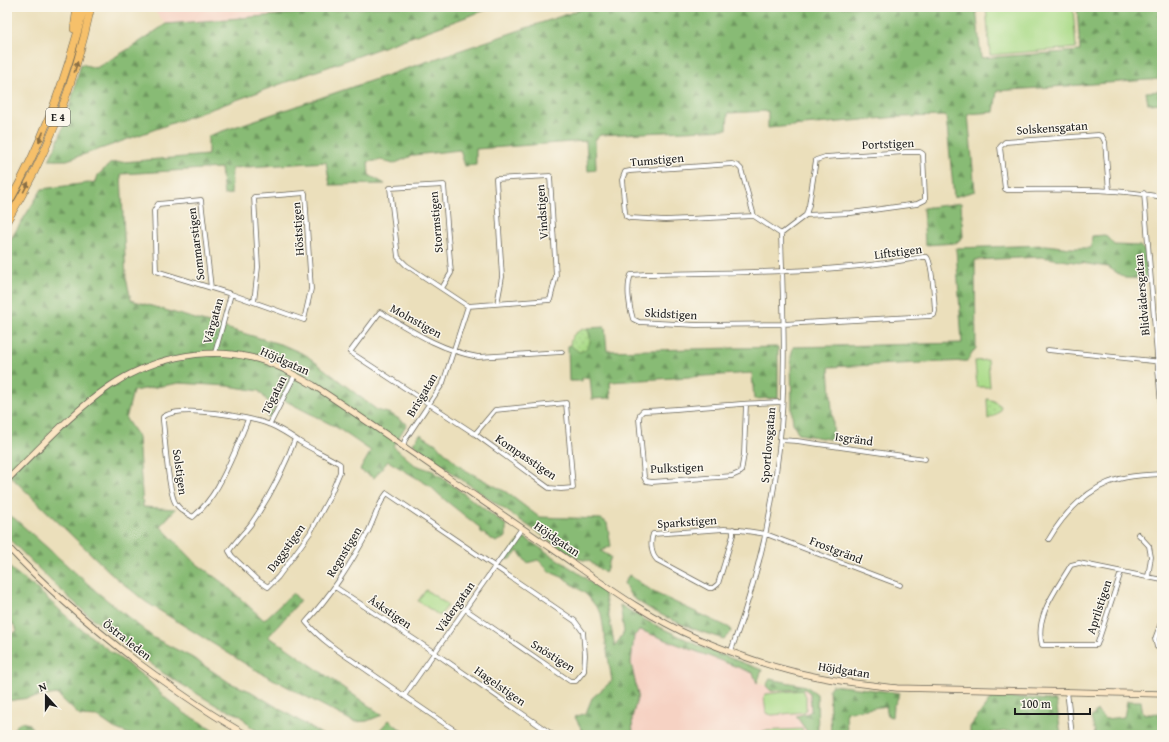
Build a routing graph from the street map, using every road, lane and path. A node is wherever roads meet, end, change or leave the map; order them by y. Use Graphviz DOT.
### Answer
graph roads {
  1 [pos="77,7"];
  2 [pos="84,7"];
  3 [pos="92,7"];
  4 [pos="282,7"];
  5 [pos="313,7"];
  6 [pos="69,61"];
  7 [pos="1109,191"];
  8 [pos="1144,193"];
  9 [pos="1162,197"];
  10 [pos="7,206"];
  11 [pos="806,215"];
  12 [pos="754,216"];
  13 [pos="7,221"];
  14 [pos="781,234"];
  15 [pos="782,271"];
  16 [pos="212,288"];
  17 [pos="442,288"];
  18 [pos="231,294"];
  19 [pos="254,302"];
  20 [pos="497,304"];
  21 [pos="468,306"];
  22 [pos="783,324"];
  23 [pos="454,350"];
  24 [pos="1048,350"];
  25 [pos="562,352"];
  26 [pos="215,353"];
  27 [pos="1160,362"];
  28 [pos="295,375"];
  29 [pos="782,402"];
  30 [pos="429,404"];
  31 [pos="746,404"];
  32 [pos="248,419"];
  33 [pos="1162,419"];
  34 [pos="270,424"];
  35 [pos="476,434"];
  36 [pos="295,439"];
  37 [pos="780,440"];
  38 [pos="403,446"];
  39 [pos="925,459"];
  40 [pos="1162,474"];
  41 [pos="7,480"];
  42 [pos="522,528"];
  43 [pos="733,529"];
  44 [pos="766,534"];
  45 [pos="1138,534"];
  46 [pos="1049,540"];
  47 [pos="7,546"];
  48 [pos="495,567"];
  49 [pos="1122,572"];
  50 [pos="1148,578"];
  51 [pos="1162,580"];
  52 [pos="900,585"];
  53 [pos="335,587"];
  54 [pos="465,609"];
  55 [pos="1162,620"];
  56 [pos="1162,650"];
  57 [pos="731,651"];
  58 [pos="435,653"];
  59 [pos="1067,691"];
  60 [pos="1162,694"];
  61 [pos="404,696"];
  62 [pos="247,735"];
  63 [pos="462,735"];
  64 [pos="553,735"];
  65 [pos="1072,735"];
  1 -- 6 [label="highway"];
  2 -- 6 [label="highway, E 4"];
  13 -- 3 [label="highway, E 4, one-way"];
  4 -- 5 [label="street"];
  6 -- 10 [label="highway, E 4, one-way"];
  7 -- 7 [label="street, Solskensgatan"];
  7 -- 8 [label="street, Solskensgatan"];
  8 -- 9 [label="street, Solskensgatan"];
  8 -- 27 [label="street, Blidvädersgatan"];
  11 -- 11 [label="street, Portstigen"];
  11 -- 14 [label="street"];
  12 -- 12 [label="street, Tumstigen"];
  12 -- 14 [label="street"];
  14 -- 15 [label="street, Sportlovsgatan"];
  15 -- 22 [label="street, Sportlovsgatan"];
  15 -- 22 [label="street, Skidstigen"];
  15 -- 22 [label="street, Liftstigen"];
  16 -- 16 [label="street, Sommarstigen"];
  16 -- 18 [label="street, Sommarstigen"];
  17 -- 17 [label="street, Stormstigen"];
  17 -- 21 [label="street, Stormstigen"];
  18 -- 19 [label="street, Höststigen"];
  18 -- 26 [label="street, Vårgatan"];
  19 -- 19 [label="street, Höststigen"];
  20 -- 20 [label="street, Vindstigen"];
  20 -- 21 [label="street, Vindstigen"];
  21 -- 23 [label="street, Brisgatan"];
  22 -- 29 [label="street, Sportlovsgatan"];
  23 -- 25 [label="street, Molnstigen"];
  23 -- 30 [label="street, Brisgatan"];
  23 -- 30 [label="street, Molnstigen"];
  24 -- 27 [label="street"];
  26 -- 28 [label="street, Höjdgatan"];
  26 -- 41 [label="street, Höjdgatan"];
  27 -- 33 [label="street, Blidvädersgatan"];
  28 -- 34 [label="street, Tögatan"];
  28 -- 38 [label="street, Höjdgatan"];
  29 -- 31 [label="street, Pulkstigen"];
  29 -- 37 [label="street, Sportlovsgatan"];
  30 -- 35 [label="street, Kompasstigen"];
  30 -- 38 [label="street, Brisgatan"];
  31 -- 31 [label="street, Pulkstigen"];
  32 -- 32 [label="street, Solstigen"];
  32 -- 34 [label="street, Solstigen"];
  34 -- 36 [label="street, Daggstigen"];
  35 -- 35 [label="street, Kompasstigen"];
  36 -- 36 [label="street, Daggstigen"];
  37 -- 39 [label="street, Isgränd"];
  37 -- 44 [label="street, Sportlovsgatan"];
  38 -- 42 [label="street, Höjdgatan"];
  40 -- 46 [label="street"];
  42 -- 48 [label="street, Vädergatan"];
  42 -- 57 [label="street, Höjdgatan"];
  43 -- 43 [label="street, Sparkstigen"];
  43 -- 44 [label="street, Sparkstigen"];
  44 -- 52 [label="street, Frostgränd"];
  44 -- 57 [label="street, Sportlovsgatan"];
  45 -- 50 [label="street"];
  47 -- 62 [label="street, Östra leden"];
  48 -- 53 [label="street, Regnstigen"];
  48 -- 54 [label="street, Vädergatan"];
  48 -- 54 [label="street, Snöstigen"];
  49 -- 49 [label="street, Aprilstigen"];
  49 -- 50 [label="street, Aprilstigen"];
  50 -- 51 [label="street, Aprilstigen"];
  53 -- 58 [label="street, Åskstigen"];
  53 -- 61 [label="street, Regnstigen"];
  54 -- 58 [label="street, Vädergatan"];
  55 -- 56 [label="street"];
  57 -- 59 [label="street, Höjdgatan"];
  58 -- 61 [label="street, Vädergatan"];
  58 -- 64 [label="street, Hagelstigen"];
  59 -- 60 [label="street, Höjdgatan"];
  59 -- 65 [label="street"];
  61 -- 63 [label="street"];
}
